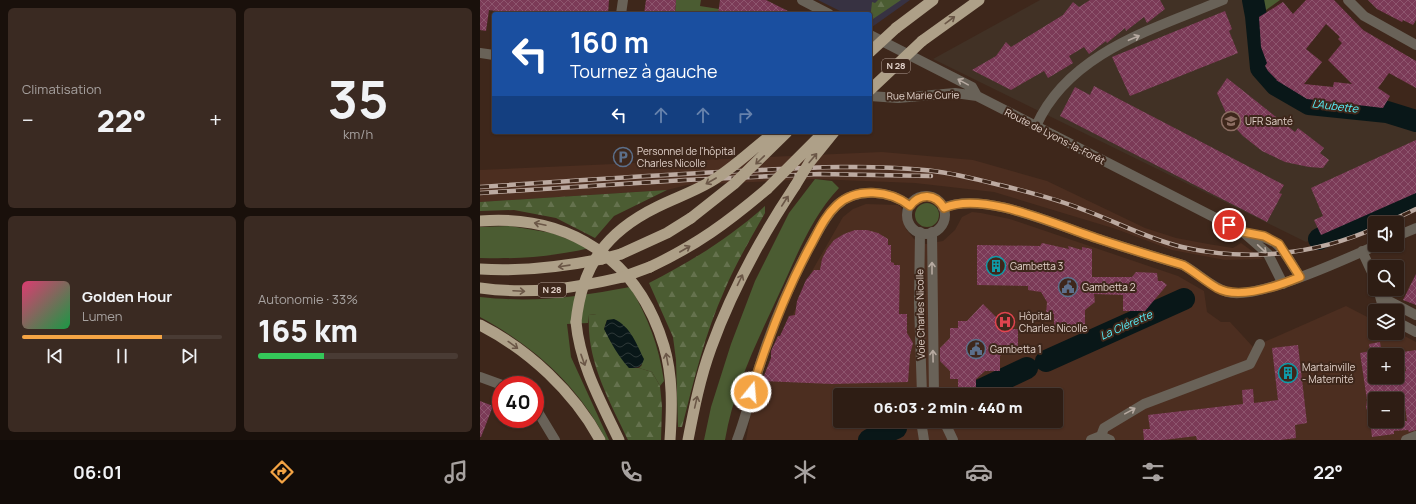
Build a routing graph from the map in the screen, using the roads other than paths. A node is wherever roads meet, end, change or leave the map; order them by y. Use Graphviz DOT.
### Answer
graph roads {
  1 [pos="623,0"];
  2 [pos="802,0"];
  3 [pos="933,0"];
  4 [pos="979,0"];
  5 [pos="1223,0"];
  6 [pos="1348,0"];
  7 [pos="621,12"];
  8 [pos="825,12"];
  9 [pos="872,36"];
  10 [pos="1416,45"];
  11 [pos="872,50"];
  12 [pos="480,53"];
  13 [pos="492,55"];
  14 [pos="945,73"];
  15 [pos="872,88"];
  16 [pos="946,94"];
  17 [pos="872,96"];
  18 [pos="977,96"];
  19 [pos="1036,126"];
  20 [pos="773,134"];
  21 [pos="785,134"];
  22 [pos="822,134"];
  23 [pos="832,134"];
  24 [pos="910,206"];
  25 [pos="944,208"];
  26 [pos="480,221"];
  27 [pos="1416,228"];
  28 [pos="920,232"];
  29 [pos="932,232"];
  30 [pos="1243,232"];
  31 [pos="1404,233"];
  32 [pos="1368,249"];
  33 [pos="1362,251"];
  34 [pos="1368,264"];
  35 [pos="480,269"];
  36 [pos="1300,277"];
  37 [pos="1283,284"];
  38 [pos="480,288"];
  39 [pos="1385,296"];
  40 [pos="919,303"];
  41 [pos="931,303"];
  42 [pos="1416,315"];
  43 [pos="480,325"];
  44 [pos="1404,326"];
  45 [pos="1416,332"];
  46 [pos="1260,344"];
  47 [pos="480,377"];
  48 [pos="492,381"];
  49 [pos="922,388"];
  50 [pos="934,388"];
  51 [pos="544,421"];
  52 [pos="923,428"];
  53 [pos="948,428"];
  54 [pos="1416,436"];
  55 [pos="1096,438"];
  56 [pos="556,440"];
  57 [pos="600,440"];
  58 [pos="619,440"];
  59 [pos="670,440"];
  60 [pos="688,440"];
  61 [pos="738,440"];
  62 [pos="924,440"];
  63 [pos="953,440"];
  64 [pos="1110,440"];
  65 [pos="1406,440"];
  1 -- 7 [label="street"];
  2 -- 8 [label="street"];
  3 -- 11 [label="highway, N 28, bridge"];
  15 -- 4 [label="highway, N 28, one-way, bridge"];
  19 -- 5 [label="street, one-way"];
  6 -- 10 [label="street"];
  9 -- 14 [label="street, Route de Lyons-la-Forêt"];
  12 -- 13 [label="street"];
  14 -- 16 [label="street"];
  18 -- 14 [label="street, Route de Lyons-la-Forêt, one-way"];
  16 -- 17 [label="street, Rue Marie Curie"];
  16 -- 18 [label="street, Rue Marie Curie"];
  18 -- 19 [label="street, Route de Lyons-la-Forêt"];
  19 -- 30 [label="street, Route de Lyons-la-Forêt"];
  20 -- 58 [label="highway, one-way, bridge"];
  21 -- 35 [label="highway, N 28, one-way, bridge"];
  38 -- 22 [label="highway, N 28, one-way, bridge"];
  60 -- 23 [label="highway, one-way, bridge"];
  24 -- 25 [label="street"];
  24 -- 28 [label="street"];
  24 -- 61 [label="street"];
  25 -- 29 [label="street"];
  25 -- 37 [label="street"];
  59 -- 26 [label="highway, one-way"];
  27 -- 31 [label="street"];
  28 -- 29 [label="street"];
  28 -- 40 [label="street, Voie Charles Nicolle"];
  41 -- 29 [label="street, Voie Charles Nicolle, one-way"];
  30 -- 36 [label="street, Route de Lyons-la-Forêt"];
  30 -- 37 [label="street, Route de Lyons-la-Forêt, one-way"];
  32 -- 33 [label="street"];
  33 -- 34 [label="street"];
  33 -- 36 [label="street"];
  36 -- 37 [label="street"];
  39 -- 42 [label="street"];
  40 -- 41 [label="street"];
  40 -- 49 [label="street, Voie Charles Nicolle"];
  50 -- 41 [label="street, Voie Charles Nicolle, one-way"];
  43 -- 57 [label="highway, one-way"];
  44 -- 45 [label="street"];
  55 -- 46 [label="street, one-way"];
  47 -- 48 [label="street"];
  51 -- 56 [label="street"];
  52 -- 62 [label="street"];
  53 -- 63 [label="street"];
  54 -- 65 [label="street"];
  55 -- 64 [label="street"];
}
